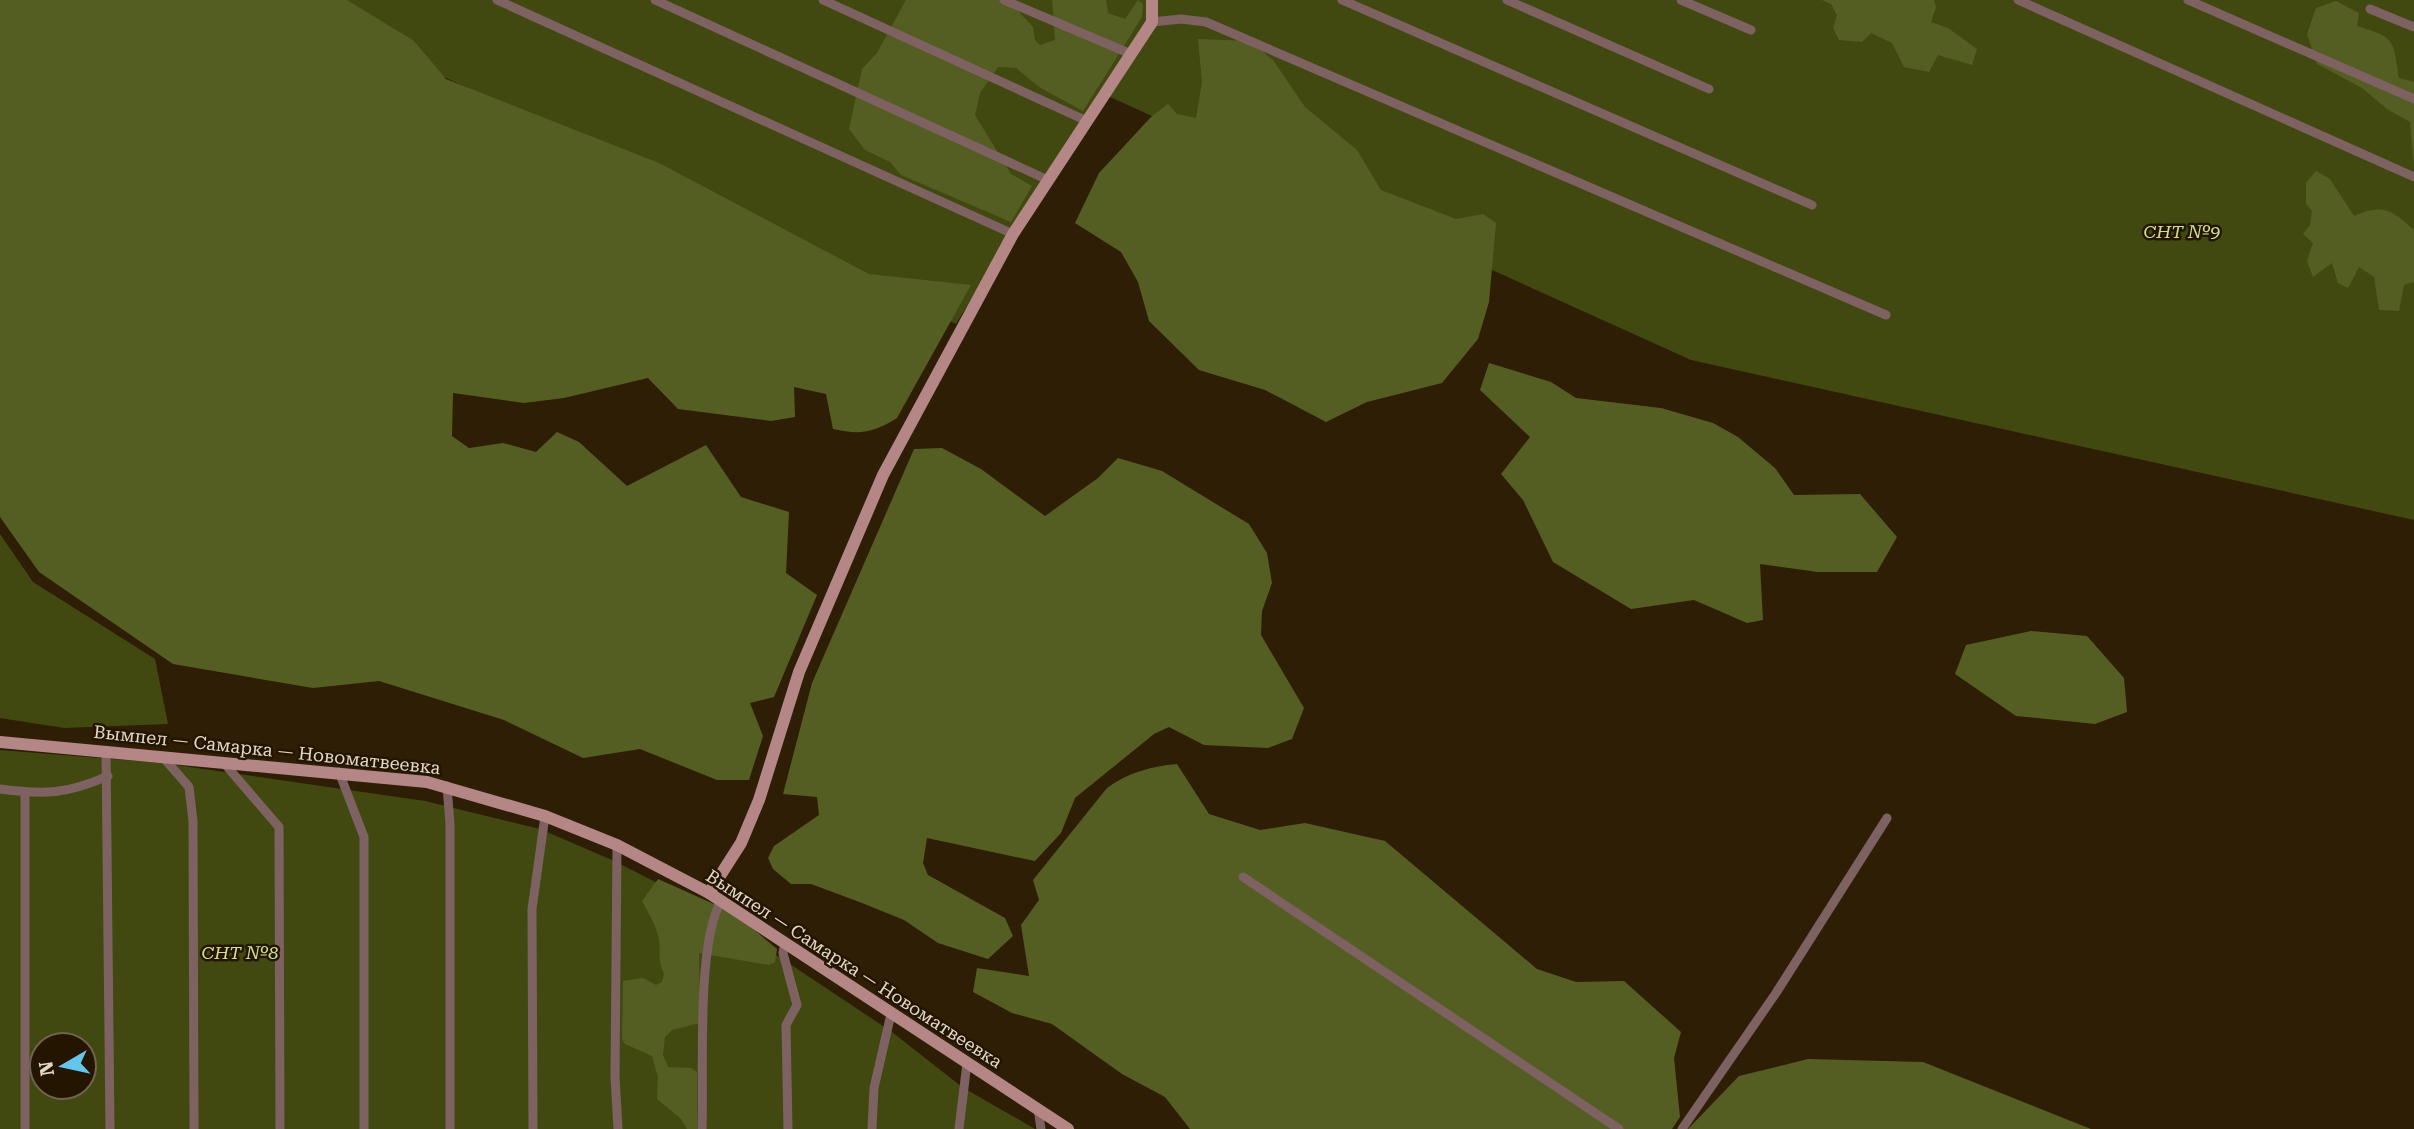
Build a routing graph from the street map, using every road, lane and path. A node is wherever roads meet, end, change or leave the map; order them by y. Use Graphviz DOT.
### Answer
graph roads {
  1 [pos="497,0"];
  2 [pos="655,0"];
  3 [pos="823,0"];
  4 [pos="1004,0"];
  5 [pos="1152,0"];
  6 [pos="1342,0"];
  7 [pos="1507,0"];
  8 [pos="1681,0"];
  9 [pos="2018,0"];
  10 [pos="2188,0"];
  11 [pos="2370,9"];
  12 [pos="1152,22"];
  13 [pos="2414,27"];
  14 [pos="1751,30"];
  15 [pos="1131,54"];
  16 [pos="1709,89"];
  17 [pos="2414,99"];
  18 [pos="1087,121"];
  19 [pos="2414,177"];
  20 [pos="1048,180"];
  21 [pos="1812,205"];
  22 [pos="1013,234"];
  23 [pos="1886,315"];
  24 [pos="0,742"];
  25 [pos="106,751"];
  26 [pos="162,757"];
  27 [pos="223,762"];
  28 [pos="339,772"];
  29 [pos="108,776"];
  30 [pos="447,786"];
  31 [pos="0,789"];
  32 [pos="25,793"];
  33 [pos="545,816"];
  34 [pos="1887,818"];
  35 [pos="617,845"];
  36 [pos="1243,877"];
  37 [pos="709,893"];
  38 [pos="721,901"];
  39 [pos="785,942"];
  40 [pos="891,1014"];
  41 [pos="967,1063"];
  42 [pos="1038,1108"];
  43 [pos="25,1129"];
  44 [pos="110,1129"];
  45 [pos="194,1129"];
  46 [pos="280,1129"];
  47 [pos="364,1129"];
  48 [pos="450,1129"];
  49 [pos="534,1129"];
  50 [pos="618,1129"];
  51 [pos="702,1129"];
  52 [pos="788,1129"];
  53 [pos="872,1129"];
  54 [pos="959,1129"];
  55 [pos="1041,1129"];
  56 [pos="1068,1129"];
  57 [pos="1619,1129"];
  58 [pos="1682,1129"];
  1 -- 22 [label="street"];
  2 -- 20 [label="street"];
  3 -- 18 [label="street"];
  4 -- 15 [label="street"];
  5 -- 12 [label="main road"];
  6 -- 21 [label="street"];
  7 -- 16 [label="street"];
  8 -- 14 [label="street"];
  9 -- 19 [label="street"];
  10 -- 17 [label="street"];
  11 -- 13 [label="street"];
  12 -- 15 [label="main road"];
  12 -- 23 [label="street"];
  15 -- 18 [label="main road"];
  18 -- 20 [label="main road"];
  20 -- 22 [label="main road"];
  22 -- 37 [label="main road"];
  24 -- 25 [label="main road, Вымпел — Самарка — Новоматвеевка"];
  25 -- 26 [label="main road, Вымпел — Самарка — Новоматвеевка"];
  25 -- 29 [label="street"];
  26 -- 27 [label="main road, Вымпел — Самарка — Новоматвеевка"];
  26 -- 45 [label="street"];
  27 -- 28 [label="main road, Вымпел — Самарка — Новоматвеевка"];
  27 -- 46 [label="street"];
  28 -- 30 [label="main road, Вымпел — Самарка — Новоматвеевка"];
  28 -- 47 [label="street"];
  29 -- 32 [label="street"];
  29 -- 44 [label="street"];
  30 -- 33 [label="main road, Вымпел — Самарка — Новоматвеевка"];
  30 -- 48 [label="street"];
  31 -- 32 [label="street"];
  32 -- 43 [label="street"];
  33 -- 35 [label="main road, Вымпел — Самарка — Новоматвеевка"];
  33 -- 49 [label="street"];
  34 -- 58 [label="street"];
  35 -- 37 [label="main road, Вымпел — Самарка — Новоматвеевка"];
  35 -- 50 [label="street"];
  36 -- 57 [label="street"];
  37 -- 38 [label="main road, Вымпел — Самарка — Новоматвеевка"];
  38 -- 39 [label="main road, Вымпел — Самарка — Новоматвеевка"];
  38 -- 51 [label="street"];
  39 -- 40 [label="main road, Вымпел — Самарка — Новоматвеевка"];
  39 -- 52 [label="street"];
  40 -- 41 [label="main road, Вымпел — Самарка — Новоматвеевка"];
  40 -- 53 [label="street"];
  41 -- 42 [label="main road, Вымпел — Самарка — Новоматвеевка"];
  41 -- 54 [label="street"];
  42 -- 55 [label="street"];
  42 -- 56 [label="main road, Вымпел — Самарка — Новоматвеевка"];
}
